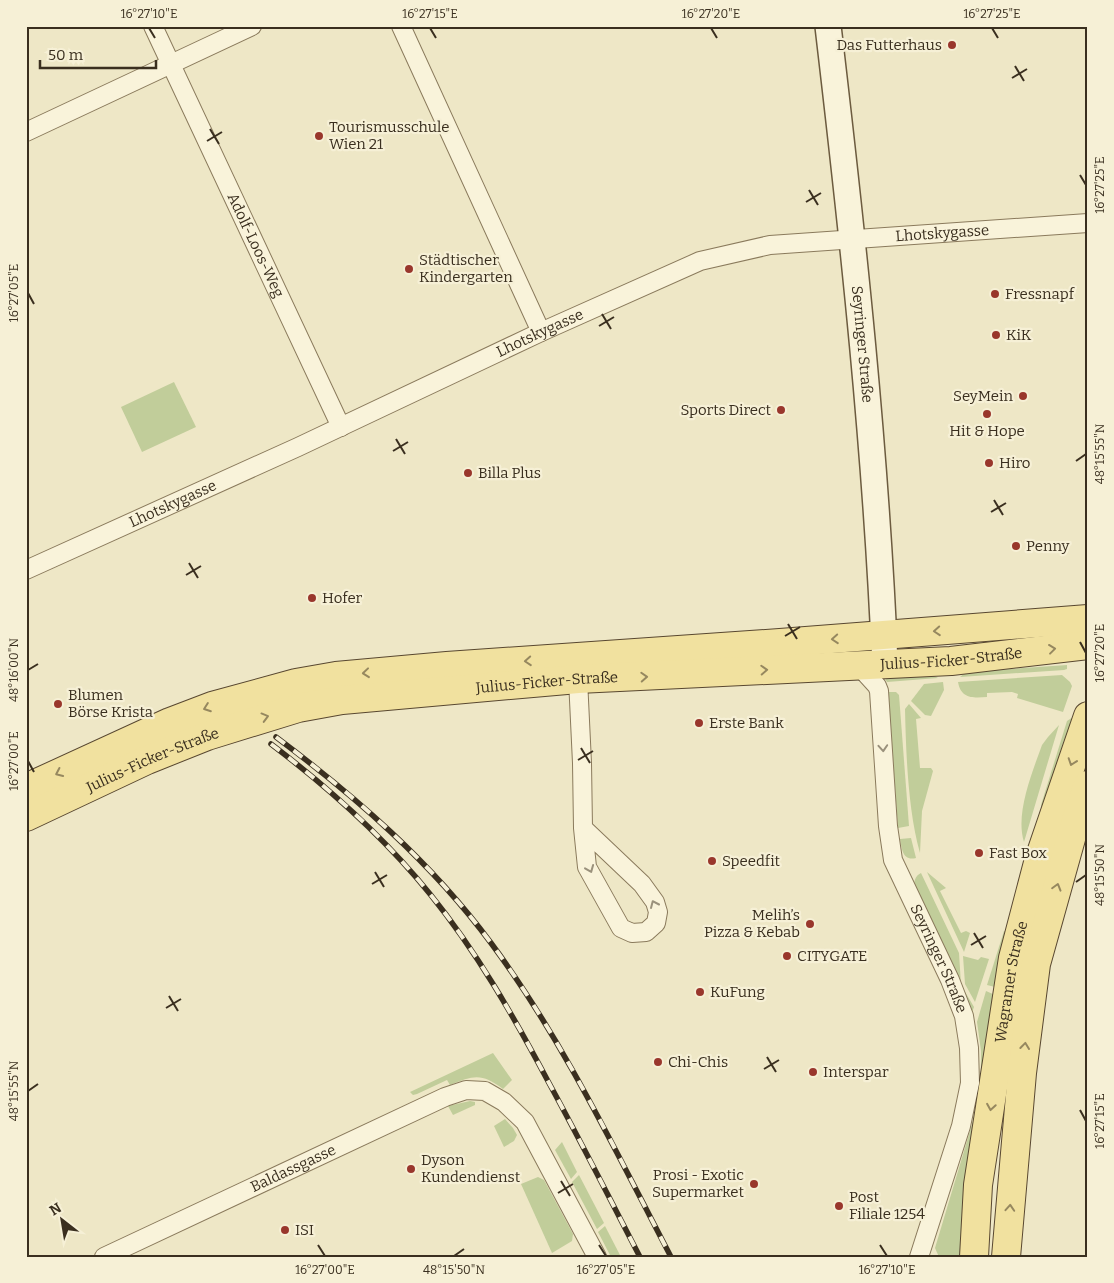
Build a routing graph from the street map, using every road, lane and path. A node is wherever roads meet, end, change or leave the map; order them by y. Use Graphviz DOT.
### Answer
graph roads {
  1 [pos="153,26"];
  2 [pos="252,26"];
  3 [pos="401,26"];
  4 [pos="828,26"];
  5 [pos="170,64"];
  6 [pos="26,132"];
  7 [pos="1088,224"];
  8 [pos="852,239"];
  9 [pos="541,332"];
  10 [pos="341,427"];
  11 [pos="26,570"];
  12 [pos="1088,619"];
  13 [pos="884,635"];
  14 [pos="1088,645"];
  15 [pos="872,664"];
  16 [pos="577,668"];
  17 [pos="1088,716"];
  18 [pos="1088,785"];
  19 [pos="26,788"];
  20 [pos="26,817"];
  21 [pos="583,828"];
  22 [pos="104,1257"];
  23 [pos="597,1257"];
  24 [pos="919,1257"];
  25 [pos="974,1257"];
  26 [pos="1006,1257"];
  1 -- 5 [label="street, Adolf-Loos-Weg"];
  2 -- 5 [label="street"];
  3 -- 9 [label="street"];
  4 -- 8 [label="main road, Seyringer Straße"];
  5 -- 6 [label="street"];
  5 -- 10 [label="street, Adolf-Loos-Weg"];
  7 -- 8 [label="street, Lhotskygasse"];
  8 -- 9 [label="street, Lhotskygasse"];
  8 -- 13 [label="main road, Seyringer Straße"];
  9 -- 10 [label="street, Lhotskygasse"];
  10 -- 11 [label="street, Lhotskygasse"];
  12 -- 13 [label="main road, Julius-Ficker-Straße, one-way"];
  13 -- 15 [label="main road, Seyringer Straße"];
  13 -- 16 [label="main road, Julius-Ficker-Straße, one-way"];
  15 -- 14 [label="main road, Julius-Ficker-Straße, one-way"];
  16 -- 15 [label="main road, Julius-Ficker-Straße, one-way"];
  15 -- 24 [label="street, Seyringer Straße, one-way"];
  16 -- 19 [label="main road, Julius-Ficker-Straße, one-way"];
  20 -- 16 [label="main road, Julius-Ficker-Straße, one-way"];
  16 -- 21 [label="street"];
  17 -- 25 [label="main road, Wagramer Straße, one-way"];
  26 -- 18 [label="main road, Wagramer Straße, one-way"];
  21 -- 21 [label="street, one-way"];
  22 -- 23 [label="street, Baldassgasse"];
}
